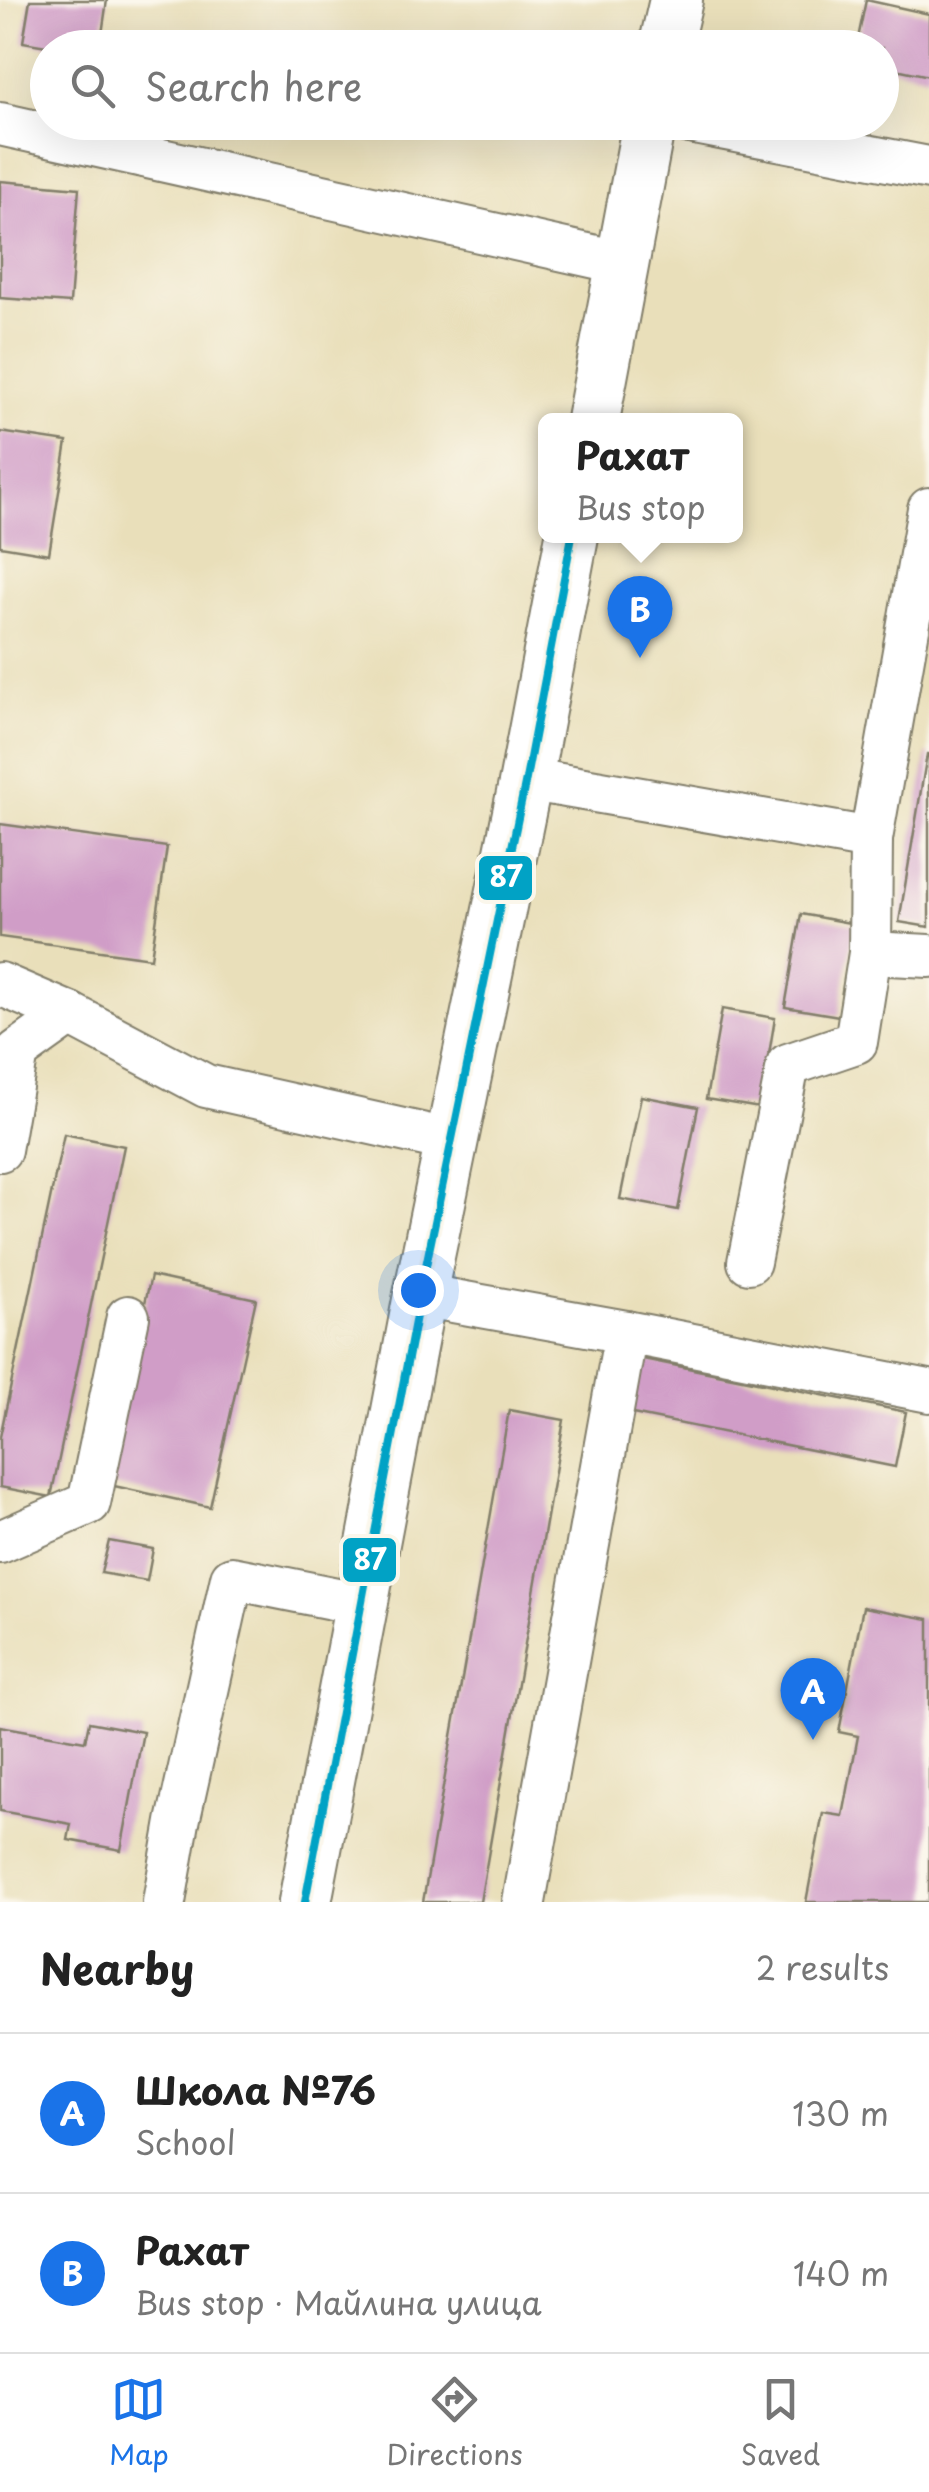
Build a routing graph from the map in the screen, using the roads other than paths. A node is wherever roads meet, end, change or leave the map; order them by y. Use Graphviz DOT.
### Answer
graph roads {
  1 [pos="676,0"];
  2 [pos="669,30"];
  3 [pos="0,124"];
  4 [pos="30,131"];
  5 [pos="72,140"];
  6 [pos="646,140"];
  7 [pos="782,140"];
  8 [pos="929,168"];
  9 [pos="623,263"];
  10 [pos="594,413"];
  11 [pos="929,508"];
  12 [pos="571,543"];
  13 [pos="526,779"];
  14 [pos="871,839"];
  15 [pos="870,952"];
  16 [pos="929,956"];
  17 [pos="0,984"];
  18 [pos="70,1014"];
  19 [pos="8,1050"];
  20 [pos="452,1141"];
  21 [pos="0,1150"];
  22 [pos="749,1262"];
  23 [pos="420,1295"];
  24 [pos="128,1318"];
  25 [pos="626,1332"];
  26 [pos="929,1391"];
  27 [pos="0,1542"];
  28 [pos="362,1604"];
  29 [pos="164,1902"];
  30 [pos="305,1902"];
  31 [pos="524,1902"];
  1 -- 2 [label="main road"];
  3 -- 4 [label="street"];
  5 -- 9 [label="street"];
  6 -- 9 [label="main road"];
  7 -- 8 [label="street"];
  9 -- 10 [label="main road"];
  11 -- 14 [label="street"];
  12 -- 13 [label="main road"];
  13 -- 14 [label="street"];
  13 -- 20 [label="main road"];
  14 -- 15 [label="street"];
  15 -- 16 [label="street"];
  15 -- 22 [label="street"];
  17 -- 18 [label="street"];
  18 -- 19 [label="street"];
  18 -- 20 [label="street"];
  19 -- 21 [label="street"];
  20 -- 23 [label="main road"];
  23 -- 25 [label="street"];
  23 -- 28 [label="main road"];
  24 -- 27 [label="street"];
  25 -- 26 [label="street"];
  25 -- 31 [label="street"];
  28 -- 29 [label="street"];
  28 -- 30 [label="main road"];
}
